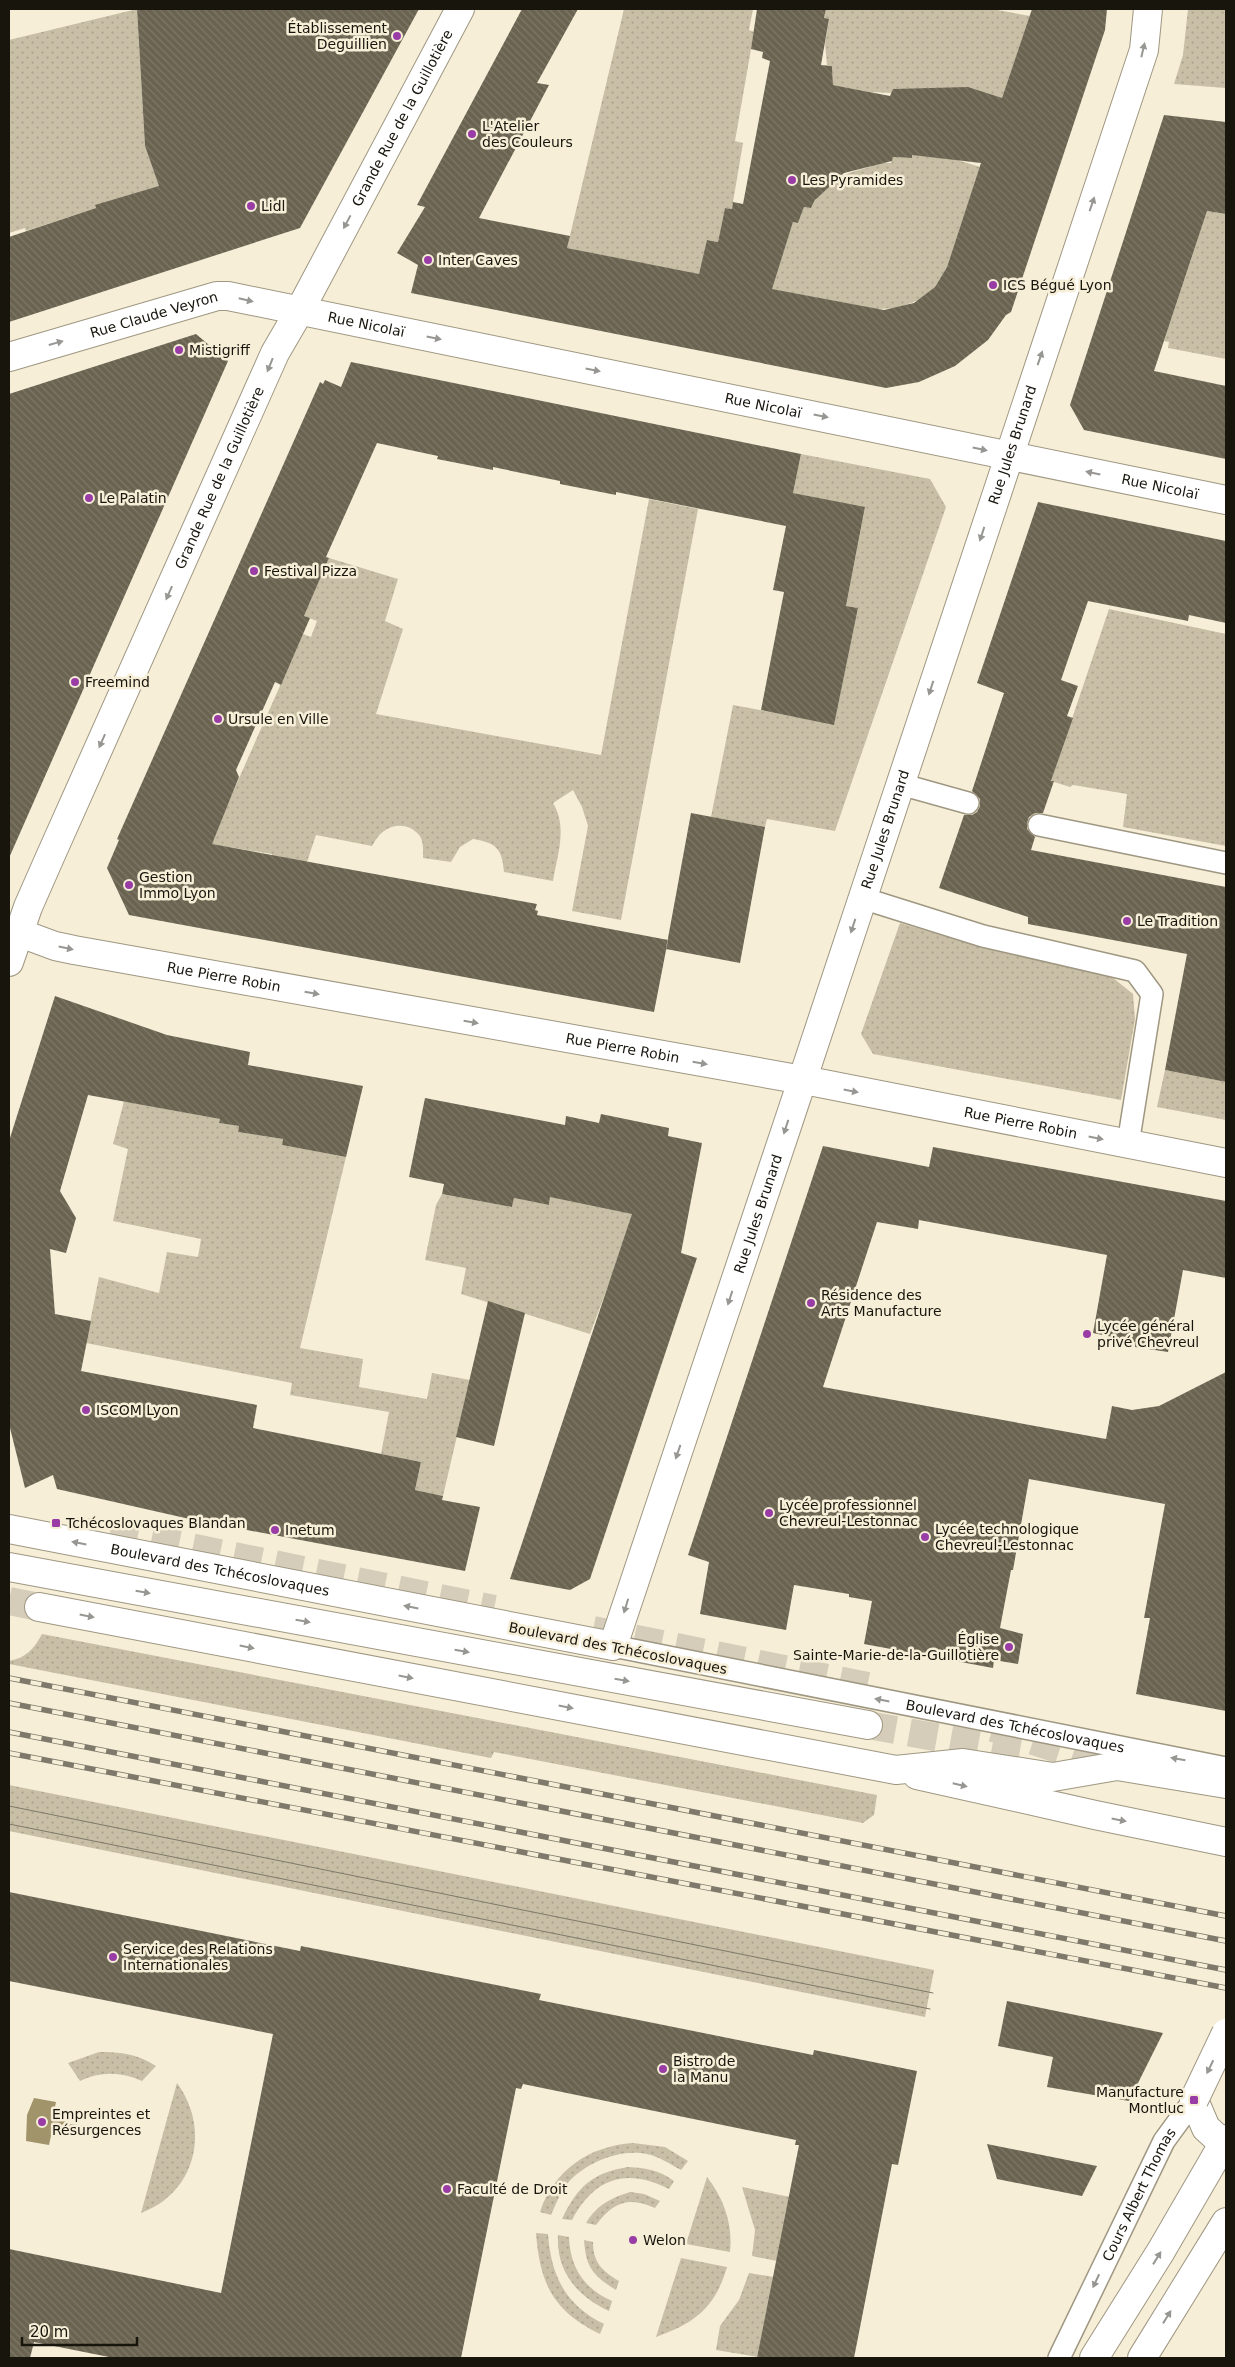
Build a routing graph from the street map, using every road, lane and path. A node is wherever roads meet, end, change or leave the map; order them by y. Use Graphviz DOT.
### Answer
graph roads {
  1 [pos="460,9"];
  2 [pos="1148,9"];
  3 [pos="300,310"];
  4 [pos="9,357"];
  5 [pos="1007,454"];
  6 [pos="1226,500"];
  7 [pos="900,784"];
  8 [pos="968,803"];
  9 [pos="1039,825"];
  10 [pos="1226,863"];
  11 [pos="862,898"];
  12 [pos="20,933"];
  13 [pos="9,962"];
  14 [pos="803,1081"];
  15 [pos="1128,1144"];
  16 [pos="1226,1163"];
  17 [pos="9,1529"];
  18 [pos="9,1567"];
  19 [pos="39,1607"];
  20 [pos="613,1646"];
  21 [pos="868,1725"];
  22 [pos="1226,1768"];
  23 [pos="896,1770"];
  24 [pos="1226,1784"];
  25 [pos="1226,1842"];
  26 [pos="1226,2033"];
  27 [pos="1194,2100"];
  28 [pos="1225,2143"];
  29 [pos="1226,2222"];
  30 [pos="1059,2358"];
  31 [pos="1094,2358"];
  32 [pos="1142,2358"];
  1 -- 3 [label="street, Grande Rue de la Guillotière, one-way"];
  5 -- 2 [label="street, Rue Jules Brunard, one-way"];
  4 -- 3 [label="street, Rue Claude Veyron, one-way"];
  3 -- 5 [label="street, Rue Nicolaï, one-way"];
  3 -- 12 [label="street, Grande Rue de la Guillotière, one-way"];
  6 -- 5 [label="street, Rue Nicolaï, one-way"];
  5 -- 7 [label="street, Rue Jules Brunard, one-way"];
  7 -- 8 [label="lane"];
  7 -- 11 [label="street, Rue Jules Brunard"];
  9 -- 10 [label="lane"];
  11 -- 14 [label="street, Rue Jules Brunard, one-way"];
  11 -- 15 [label="lane"];
  12 -- 13 [label="street, Grande Rue de la Guillotière"];
  12 -- 14 [label="street, Rue Pierre Robin, one-way"];
  14 -- 15 [label="street, Rue Pierre Robin, one-way"];
  14 -- 20 [label="street, Rue Jules Brunard, one-way"];
  15 -- 16 [label="street, Rue Pierre Robin"];
  20 -- 17 [label="street, Boulevard des Tchécoslovaques, one-way"];
  18 -- 21 [label="street, one-way"];
  19 -- 23 [label="street, one-way"];
  22 -- 20 [label="lane, Boulevard des Tchécoslovaques, one-way"];
  23 -- 24 [label="street"];
  23 -- 25 [label="street, one-way"];
  26 -- 27 [label="street, Cours Albert Thomas, one-way, bridge"];
  27 -- 28 [label="street"];
  27 -- 30 [label="lane, Cours Albert Thomas, one-way"];
  31 -- 28 [label="street, one-way"];
  32 -- 29 [label="street, one-way"];
}
